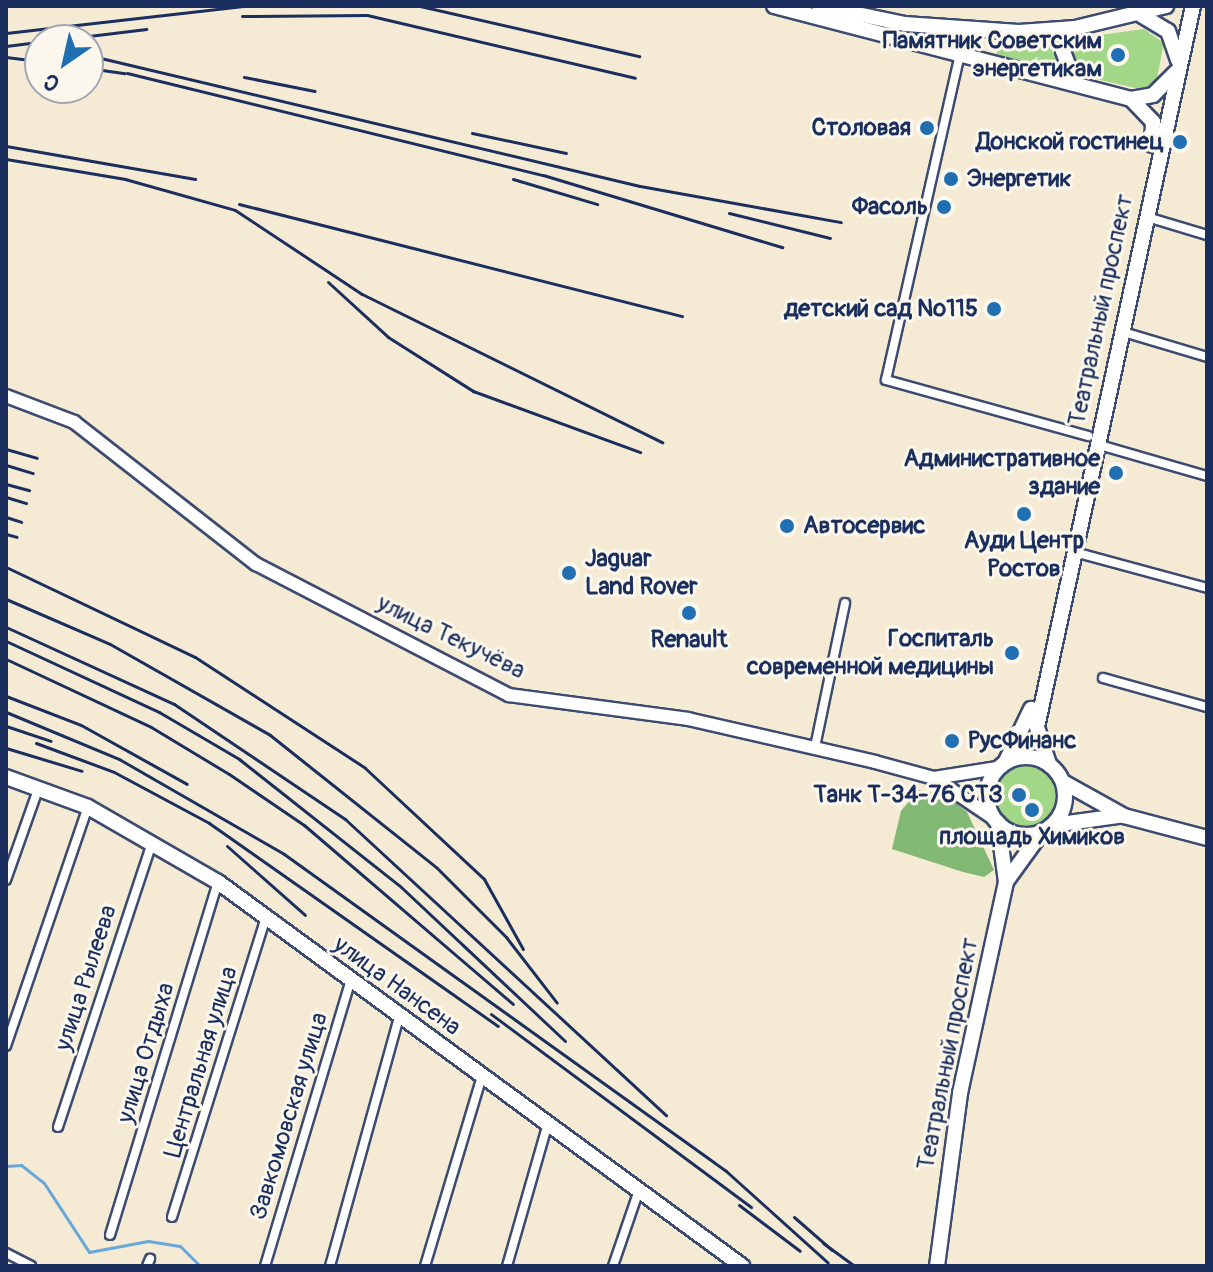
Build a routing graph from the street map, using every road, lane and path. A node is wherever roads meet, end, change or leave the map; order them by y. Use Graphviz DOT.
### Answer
graph roads {
  1 [pos="774,6"];
  2 [pos="819,6"];
  3 [pos="1166,6"];
  4 [pos="1193,6"];
  5 [pos="1141,15"];
  6 [pos="1075,28"];
  7 [pos="960,54"];
  8 [pos="1179,67"];
  9 [pos="1075,84"];
  10 [pos="1131,99"];
  11 [pos="1142,215"];
  12 [pos="1207,235"];
  13 [pos="1119,331"];
  14 [pos="1207,357"];
  15 [pos="6,396"];
  16 [pos="1092,440"];
  17 [pos="1207,476"];
  18 [pos="1073,552"];
  19 [pos="1207,588"];
  20 [pos="845,603"];
  21 [pos="1103,678"];
  22 [pos="1207,707"];
  23 [pos="815,747"];
  24 [pos="1002,764"];
  25 [pos="1049,764"];
  26 [pos="6,777"];
  27 [pos="934,778"];
  28 [pos="1065,783"];
  29 [pos="39,786"];
  30 [pos="88,807"];
  31 [pos="1124,816"];
  32 [pos="995,820"];
  33 [pos="1047,829"];
  34 [pos="1207,838"];
  35 [pos="152,842"];
  36 [pos="6,880"];
  37 [pos="218,882"];
  38 [pos="1006,882"];
  39 [pos="266,917"];
  40 [pos="351,978"];
  41 [pos="400,1014"];
  42 [pos="6,1046"];
  43 [pos="482,1076"];
  44 [pos="548,1123"];
  45 [pos="58,1127"];
  46 [pos="639,1190"];
  47 [pos="172,1217"];
  48 [pos="110,1235"];
  49 [pos="6,1253"];
  50 [pos="31,1266"];
  51 [pos="265,1266"];
  52 [pos="330,1266"];
  53 [pos="425,1266"];
  54 [pos="507,1266"];
  55 [pos="613,1266"];
  56 [pos="742,1266"];
  57 [pos="937,1266"];
  1 -- 7 [label="main road"];
  2 -- 6 [label="main road"];
  3 -- 5 [label="main road"];
  4 -- 8 [label="main road, Театральный проспект"];
  5 -- 6 [label="main road"];
  5 -- 8 [label="main road"];
  6 -- 9 [label="main road"];
  7 -- 9 [label="main road"];
  7 -- 16 [label="street"];
  8 -- 10 [label="main road"];
  8 -- 11 [label="main road, Театральный проспект"];
  9 -- 10 [label="main road"];
  10 -- 16 [label="main road, Театральный проспект"];
  11 -- 12 [label="street"];
  11 -- 13 [label="main road, Театральный проспект"];
  13 -- 14 [label="street"];
  13 -- 16 [label="main road, Театральный проспект"];
  15 -- 23 [label="main road, улица Текучёва"];
  16 -- 17 [label="street"];
  16 -- 18 [label="main road, Театральный проспект"];
  16 -- 24 [label="main road, Театральный проспект"];
  18 -- 19 [label="street"];
  18 -- 25 [label="main road, Театральный проспект"];
  20 -- 23 [label="street"];
  21 -- 22 [label="street"];
  23 -- 27 [label="main road, улица Текучёва"];
  24 -- 25 [label="main road"];
  24 -- 27 [label="main road, улица Текучёва"];
  24 -- 32 [label="main road"];
  25 -- 28 [label="main road"];
  26 -- 29 [label="main road, улица Нансена"];
  27 -- 32 [label="main road, улица Текучёва"];
  28 -- 31 [label="main road"];
  28 -- 33 [label="main road"];
  29 -- 30 [label="main road, улица Нансена"];
  29 -- 36 [label="street"];
  30 -- 35 [label="main road, улица Нансена"];
  30 -- 42 [label="street"];
  31 -- 33 [label="main road"];
  31 -- 34 [label="main road"];
  32 -- 33 [label="main road"];
  32 -- 38 [label="main road, Театральный проспект"];
  33 -- 38 [label="main road, Театральный проспект"];
  35 -- 37 [label="main road, улица Нансена"];
  35 -- 45 [label="street, улица Рылеева"];
  37 -- 39 [label="main road, улица Нансена"];
  37 -- 48 [label="street, улица Отдыха"];
  38 -- 57 [label="main road, Театральный проспект"];
  39 -- 40 [label="main road, улица Нансена"];
  39 -- 47 [label="street, Центральная улица"];
  40 -- 41 [label="main road, улица Нансена"];
  40 -- 51 [label="street, Завкомовская улица"];
  41 -- 43 [label="main road, улица Нансена"];
  41 -- 52 [label="street"];
  43 -- 44 [label="main road, улица Нансена"];
  43 -- 53 [label="street"];
  44 -- 46 [label="main road, улица Нансена"];
  44 -- 54 [label="street"];
  46 -- 55 [label="street"];
  46 -- 56 [label="main road, улица Нансена"];
  49 -- 50 [label="street"];
}
